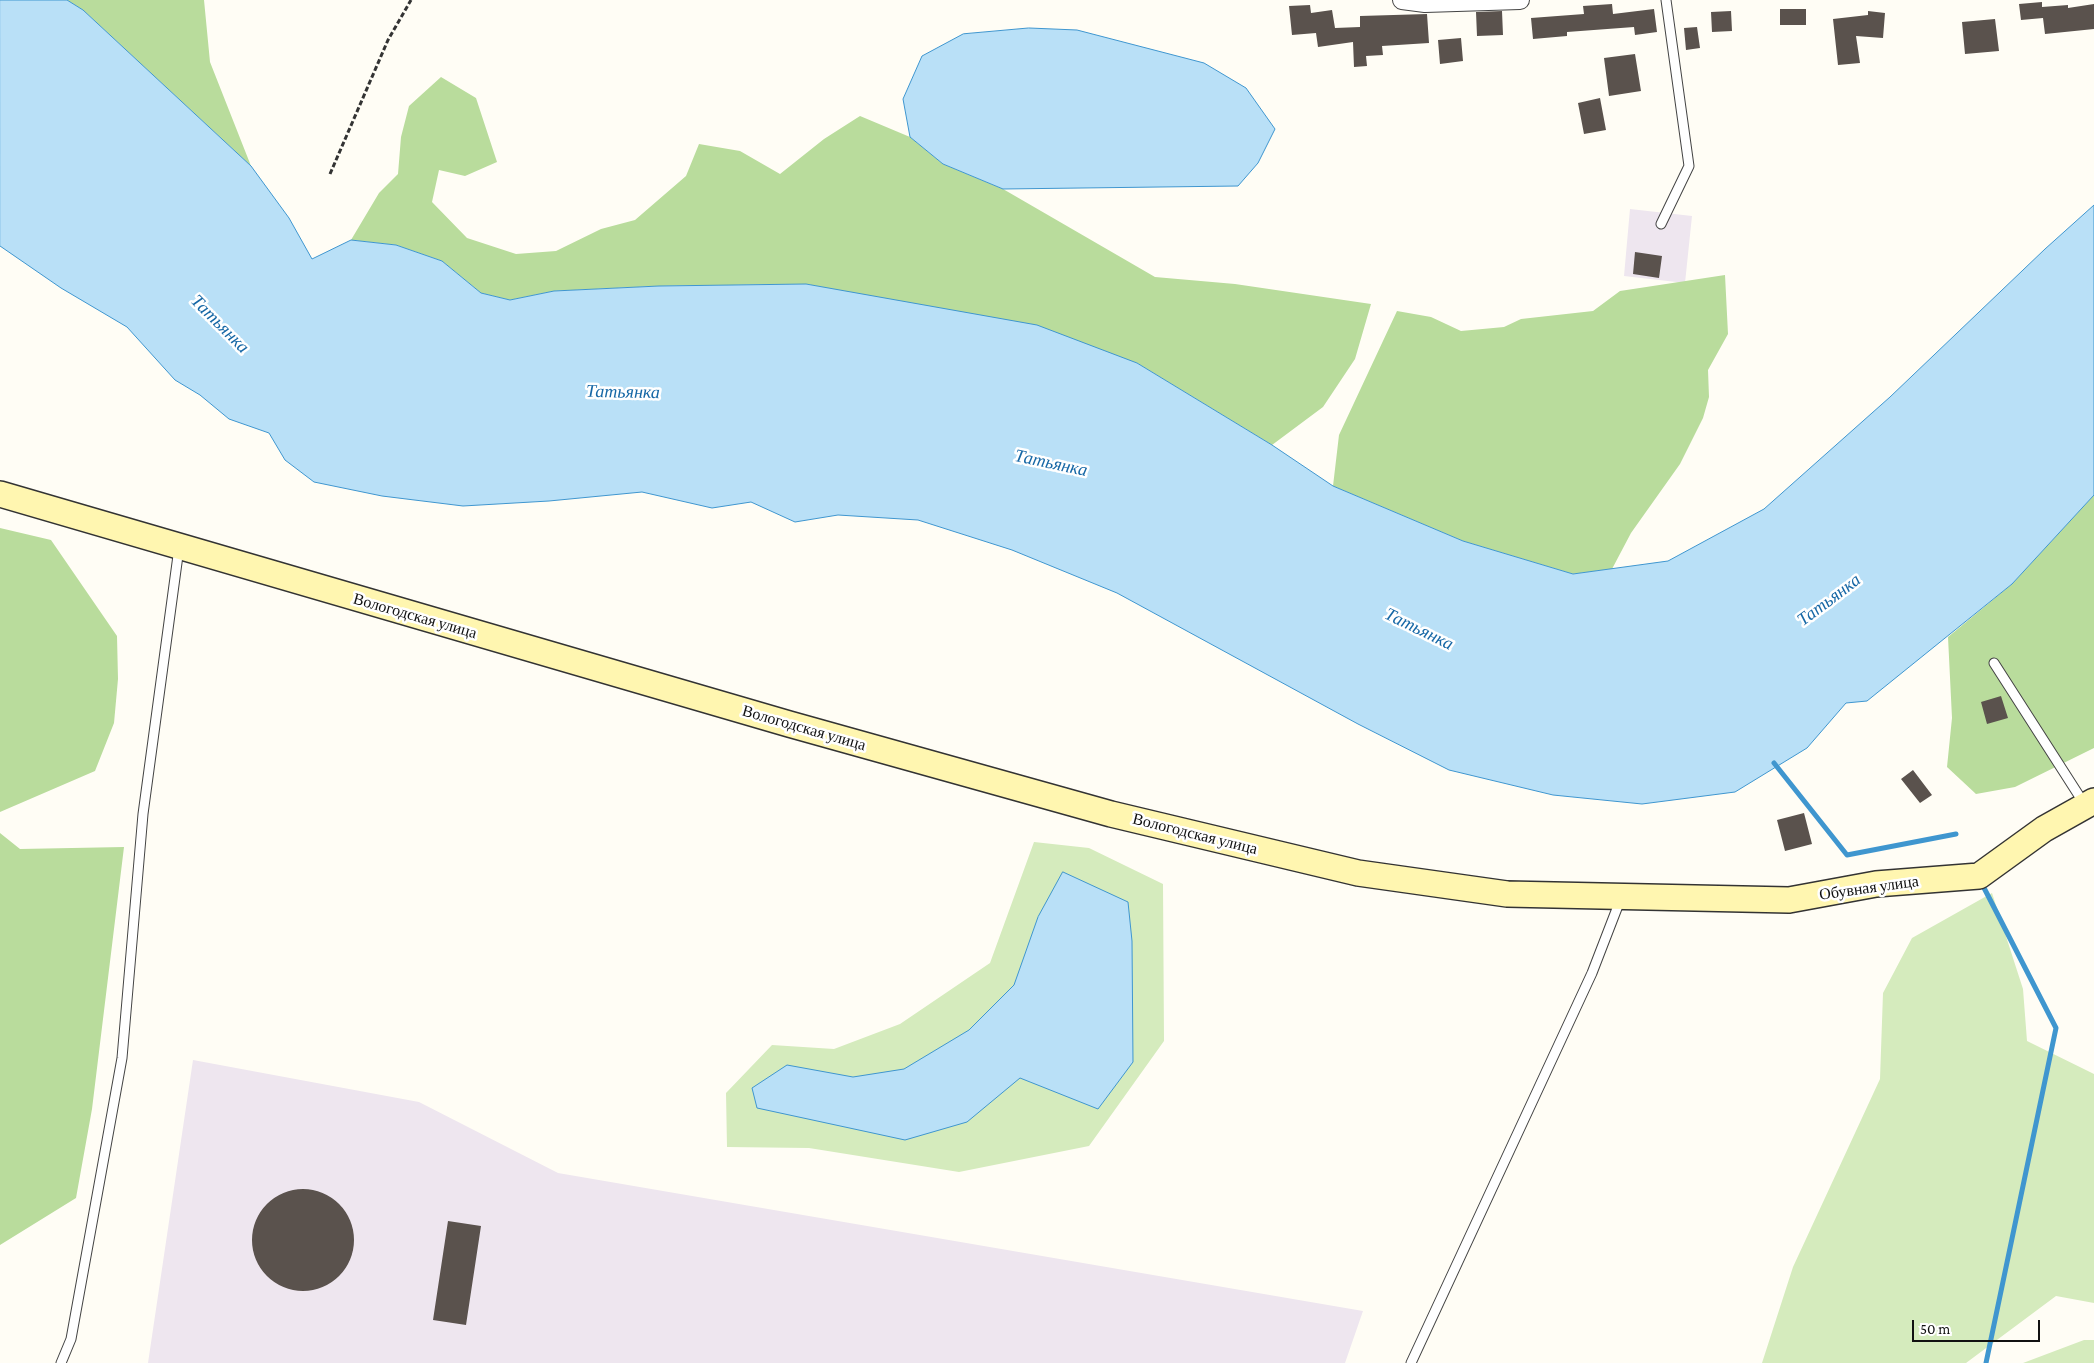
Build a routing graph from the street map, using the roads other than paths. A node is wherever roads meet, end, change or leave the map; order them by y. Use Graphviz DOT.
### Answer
graph roads {
  1 [pos="1402,0"];
  2 [pos="1520,0"];
  3 [pos="1666,0"];
  4 [pos="1661,224"];
  5 [pos="0,494"];
  6 [pos="179,548"];
  7 [pos="1994,663"];
  8 [pos="2090,803"];
  9 [pos="1622,898"];
  10 [pos="61,1363"];
  11 [pos="1411,1363"];
  1 -- 2 [label="street"];
  3 -- 4 [label="lane"];
  5 -- 6 [label="main road, Вологодская улица"];
  6 -- 9 [label="main road, Вологодская улица"];
  6 -- 10 [label="lane"];
  7 -- 8 [label="lane"];
  8 -- 9 [label="main road, Обувная улица"];
  9 -- 11 [label="lane"];
}
